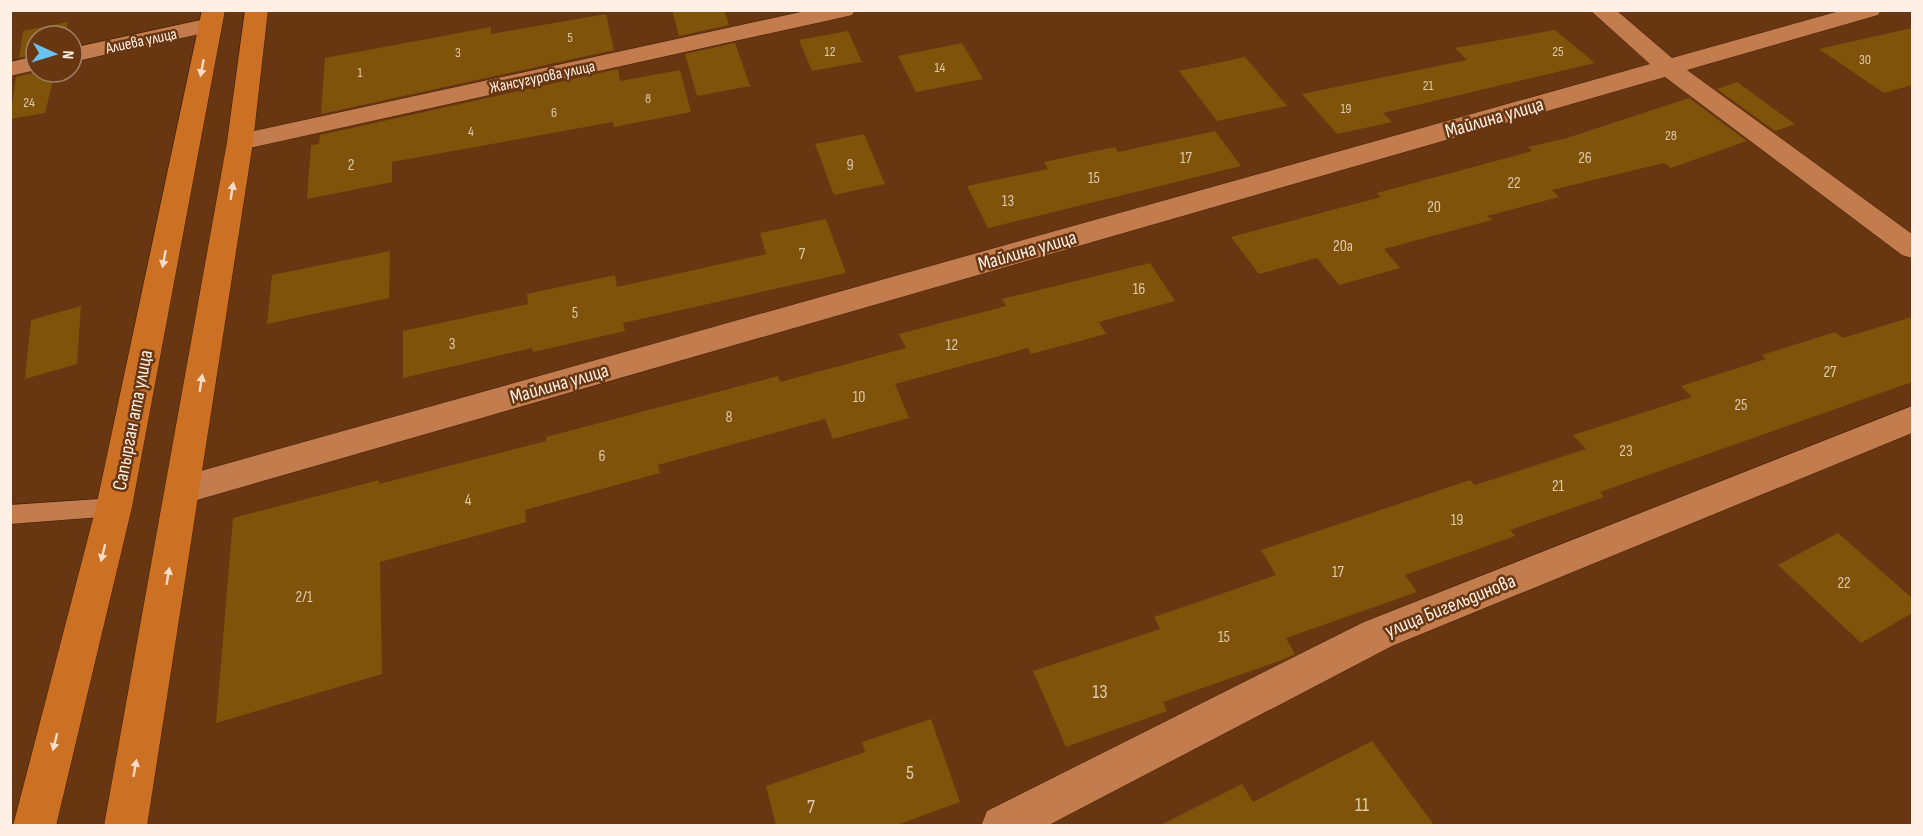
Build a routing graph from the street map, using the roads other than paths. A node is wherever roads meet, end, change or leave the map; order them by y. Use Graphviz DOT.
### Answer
graph roads {
  1 [pos="257,10"];
  2 [pos="844,10"];
  3 [pos="1601,10"];
  4 [pos="1870,10"];
  5 [pos="212,18"];
  6 [pos="84,52"];
  7 [pos="1669,68"];
  8 [pos="240,142"];
  9 [pos="1912,248"];
  10 [pos="1912,419"];
  11 [pos="183,490"];
  12 [pos="114,507"];
  13 [pos="10,515"];
  14 [pos="34,825"];
  15 [pos="125,825"];
  16 [pos="1002,825"];
  1 -- 8 [label="main road"];
  2 -- 8 [label="street, Жансугурова улица"];
  3 -- 7 [label="street"];
  4 -- 7 [label="street, Майлина улица"];
  5 -- 6 [label="street, Алиева улица"];
  5 -- 12 [label="main road, Сапырган ата улица, one-way"];
  7 -- 9 [label="street"];
  7 -- 11 [label="street, Майлина улица"];
  11 -- 8 [label="main road, one-way"];
  10 -- 16 [label="street, улица Бигельдинова"];
  15 -- 11 [label="main road, one-way"];
  12 -- 13 [label="lane"];
  12 -- 14 [label="main road, Сапырган ата улица, one-way"];
}
